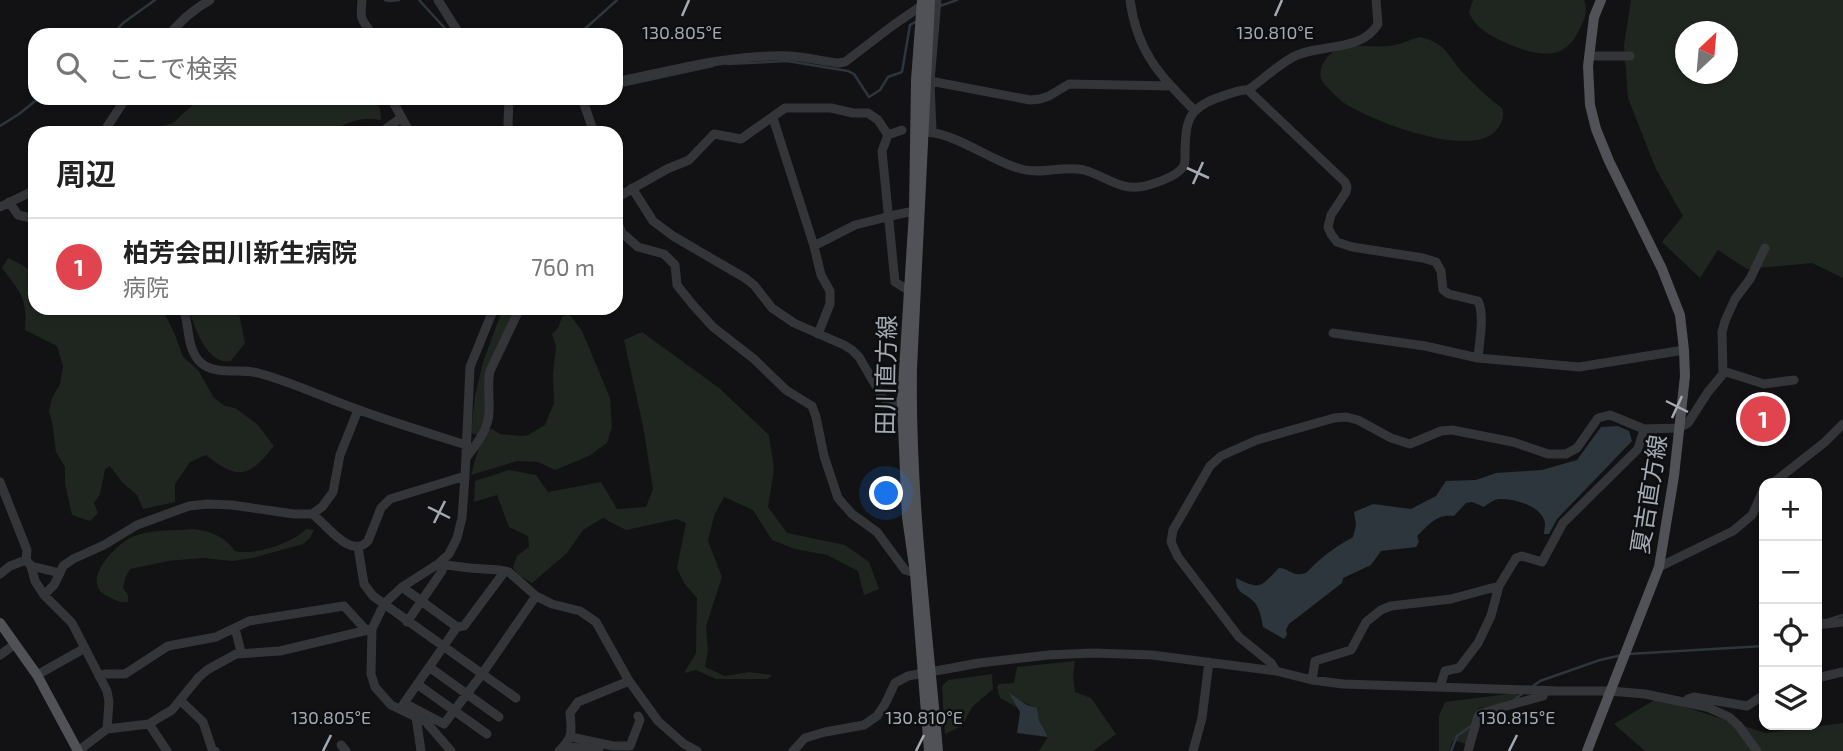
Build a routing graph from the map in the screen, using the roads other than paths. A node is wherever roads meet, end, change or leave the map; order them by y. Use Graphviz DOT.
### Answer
graph roads {
  1 [pos="210,0"];
  2 [pos="362,0"];
  3 [pos="438,0"];
  4 [pos="937,0"];
  5 [pos="1130,0"];
  6 [pos="1376,0"];
  7 [pos="1601,0"];
  8 [pos="925,2"];
  9 [pos="176,28"];
  10 [pos="368,28"];
  11 [pos="456,28"];
  12 [pos="1589,56"];
  13 [pos="1630,57"];
  14 [pos="623,81"];
  15 [pos="930,81"];
  16 [pos="1171,86"];
  17 [pos="1248,90"];
  18 [pos="121,105"];
  19 [pos="394,105"];
  20 [pos="509,105"];
  21 [pos="584,105"];
  22 [pos="1194,110"];
  23 [pos="401,118"];
  24 [pos="773,118"];
  25 [pos="108,126"];
  26 [pos="390,126"];
  27 [pos="406,126"];
  28 [pos="508,126"];
  29 [pos="592,126"];
  30 [pos="902,131"];
  31 [pos="888,135"];
  32 [pos="632,188"];
  33 [pos="28,193"];
  34 [pos="623,194"];
  35 [pos="9,202"];
  36 [pos="0,207"];
  37 [pos="914,211"];
  38 [pos="28,219"];
  39 [pos="623,237"];
  40 [pos="814,246"];
  41 [pos="1765,248"];
  42 [pos="908,290"];
  43 [pos="186,315"];
  44 [pos="491,315"];
  45 [pos="517,315"];
  46 [pos="1333,333"];
  47 [pos="818,334"];
  48 [pos="1684,350"];
  49 [pos="1478,358"];
  50 [pos="1723,370"];
  51 [pos="1794,380"];
  52 [pos="902,402"];
  53 [pos="358,410"];
  54 [pos="1843,424"];
  55 [pos="1679,428"];
  56 [pos="1644,429"];
  57 [pos="466,445"];
  58 [pos="464,459"];
  59 [pos="465,475"];
  60 [pos="1779,478"];
  61 [pos="0,482"];
  62 [pos="1759,500"];
  63 [pos="312,513"];
  64 [pos="358,547"];
  65 [pos="29,563"];
  66 [pos="440,567"];
  67 [pos="1659,567"];
  68 [pos="505,571"];
  69 [pos="60,573"];
  70 [pos="915,573"];
  71 [pos="0,574"];
  72 [pos="1499,586"];
  73 [pos="402,587"];
  74 [pos="44,595"];
  75 [pos="536,596"];
  76 [pos="421,602"];
  77 [pos="384,604"];
  78 [pos="407,622"];
  79 [pos="1843,622"];
  80 [pos="0,623"];
  81 [pos="1822,624"];
  82 [pos="457,627"];
  83 [pos="235,628"];
  84 [pos="368,629"];
  85 [pos="15,644"];
  86 [pos="443,647"];
  87 [pos="85,648"];
  88 [pos="241,652"];
  89 [pos="0,655"];
  90 [pos="1209,662"];
  91 [pos="429,667"];
  92 [pos="1276,671"];
  93 [pos="927,672"];
  94 [pos="1843,672"];
  95 [pos="482,674"];
  96 [pos="37,675"];
  97 [pos="99,676"];
  98 [pos="1822,677"];
  99 [pos="1312,680"];
  100 [pos="629,681"];
  101 [pos="418,684"];
  102 [pos="1440,687"];
  103 [pos="1545,691"];
  104 [pos="1609,691"];
  105 [pos="467,694"];
  106 [pos="516,698"];
  107 [pos="1759,698"];
  108 [pos="180,700"];
  109 [pos="1686,702"];
  110 [pos="401,707"];
  111 [pos="454,711"];
  112 [pos="638,716"];
  113 [pos="416,717"];
  114 [pos="499,717"];
  115 [pos="149,724"];
  116 [pos="107,729"];
  117 [pos="487,734"];
  118 [pos="571,737"];
  119 [pos="562,748"];
  120 [pos="78,751"];
  121 [pos="167,751"];
  122 [pos="215,751"];
  123 [pos="421,751"];
  124 [pos="451,751"];
  125 [pos="599,751"];
  126 [pos="697,751"];
  127 [pos="793,751"];
  128 [pos="929,751"];
  129 [pos="938,751"];
  130 [pos="1193,751"];
  131 [pos="1468,751"];
  132 [pos="1587,751"];
  133 [pos="1757,751"];
  1 -- 9 [label="street"];
  2 -- 10 [label="street"];
  3 -- 11 [label="street"];
  4 -- 15 [label="street"];
  5 -- 16 [label="street"];
  6 -- 17 [label="street"];
  7 -- 12 [label="main road, 夏吉直方線"];
  8 -- 14 [label="street"];
  8 -- 37 [label="main road, 田川直方線"];
  8 -- 93 [label="main road, 田川直方線"];
  12 -- 13 [label="street"];
  12 -- 48 [label="main road, 夏吉直方線"];
  15 -- 16 [label="street"];
  15 -- 22 [label="street"];
  16 -- 22 [label="street"];
  17 -- 22 [label="street"];
  17 -- 49 [label="street"];
  18 -- 25 [label="street"];
  19 -- 23 [label="street"];
  20 -- 28 [label="street"];
  21 -- 29 [label="street"];
  23 -- 26 [label="street"];
  23 -- 27 [label="street"];
  24 -- 31 [label="street"];
  24 -- 32 [label="street"];
  24 -- 40 [label="street"];
  30 -- 31 [label="street"];
  31 -- 42 [label="street"];
  32 -- 34 [label="street"];
  32 -- 47 [label="street"];
  33 -- 35 [label="street"];
  35 -- 36 [label="street"];
  35 -- 38 [label="street"];
  37 -- 40 [label="street, bridge"];
  37 -- 42 [label="main road, 田川直方線"];
  39 -- 70 [label="street"];
  40 -- 47 [label="street"];
  41 -- 50 [label="street"];
  42 -- 52 [label="main road, 田川直方線"];
  43 -- 53 [label="street"];
  44 -- 57 [label="street"];
  45 -- 58 [label="street"];
  46 -- 49 [label="street"];
  47 -- 52 [label="street"];
  48 -- 49 [label="street"];
  48 -- 55 [label="main road, 夏吉直方線"];
  50 -- 51 [label="street"];
  50 -- 55 [label="street"];
  52 -- 70 [label="main road, 田川直方線"];
  53 -- 57 [label="street"];
  53 -- 63 [label="street"];
  54 -- 60 [label="street"];
  55 -- 56 [label="street"];
  55 -- 67 [label="main road, 夏吉直方線"];
  56 -- 72 [label="street"];
  56 -- 92 [label="street"];
  57 -- 58 [label="street"];
  58 -- 59 [label="street"];
  59 -- 64 [label="street"];
  59 -- 66 [label="street"];
  61 -- 65 [label="street"];
  62 -- 67 [label="street"];
  63 -- 64 [label="street"];
  63 -- 69 [label="street"];
  64 -- 77 [label="street"];
  65 -- 69 [label="street"];
  65 -- 71 [label="street"];
  65 -- 74 [label="street"];
  66 -- 68 [label="street"];
  66 -- 73 [label="street"];
  66 -- 76 [label="street"];
  67 -- 104 [label="main road, 夏吉直方線"];
  68 -- 75 [label="street"];
  68 -- 82 [label="street"];
  69 -- 74 [label="street"];
  70 -- 93 [label="main road, 田川直方線"];
  72 -- 99 [label="street"];
  72 -- 102 [label="street"];
  73 -- 76 [label="street"];
  73 -- 77 [label="street"];
  74 -- 87 [label="street"];
  75 -- 95 [label="street"];
  75 -- 100 [label="street"];
  76 -- 78 [label="street"];
  76 -- 82 [label="street"];
  77 -- 78 [label="street"];
  77 -- 84 [label="street"];
  78 -- 86 [label="street"];
  79 -- 81 [label="street"];
  80 -- 85 [label="main road"];
  82 -- 86 [label="street"];
  83 -- 84 [label="street"];
  83 -- 88 [label="street"];
  83 -- 97 [label="street"];
  84 -- 88 [label="street"];
  84 -- 110 [label="street"];
  85 -- 89 [label="street"];
  85 -- 96 [label="main road"];
  86 -- 91 [label="street"];
  86 -- 95 [label="street"];
  87 -- 96 [label="street"];
  87 -- 97 [label="street"];
  88 -- 108 [label="street"];
  90 -- 92 [label="street"];
  90 -- 93 [label="street"];
  90 -- 130 [label="street"];
  91 -- 101 [label="street"];
  91 -- 105 [label="street"];
  92 -- 99 [label="street"];
  93 -- 127 [label="street"];
  93 -- 128 [label="main road, 田川直方線"];
  93 -- 129 [label="main road, 田川直方線"];
  94 -- 98 [label="street"];
  95 -- 105 [label="street"];
  95 -- 106 [label="street"];
  96 -- 120 [label="main road"];
  97 -- 116 [label="street"];
  99 -- 102 [label="street"];
  100 -- 118 [label="street"];
  100 -- 126 [label="street"];
  101 -- 110 [label="street"];
  101 -- 111 [label="street"];
  102 -- 103 [label="street"];
  103 -- 104 [label="street"];
  103 -- 131 [label="street"];
  104 -- 109 [label="street"];
  104 -- 132 [label="main road, 夏吉直方線"];
  105 -- 111 [label="street"];
  105 -- 114 [label="street"];
  107 -- 109 [label="street"];
  108 -- 115 [label="street"];
  108 -- 122 [label="street"];
  109 -- 133 [label="street"];
  110 -- 111 [label="street"];
  110 -- 113 [label="street"];
  111 -- 117 [label="street"];
  112 -- 118 [label="street"];
  113 -- 123 [label="street"];
  113 -- 124 [label="street"];
  115 -- 116 [label="street"];
  115 -- 121 [label="street"];
  116 -- 120 [label="street"];
  118 -- 119 [label="street"];
  119 -- 125 [label="street"];
}
